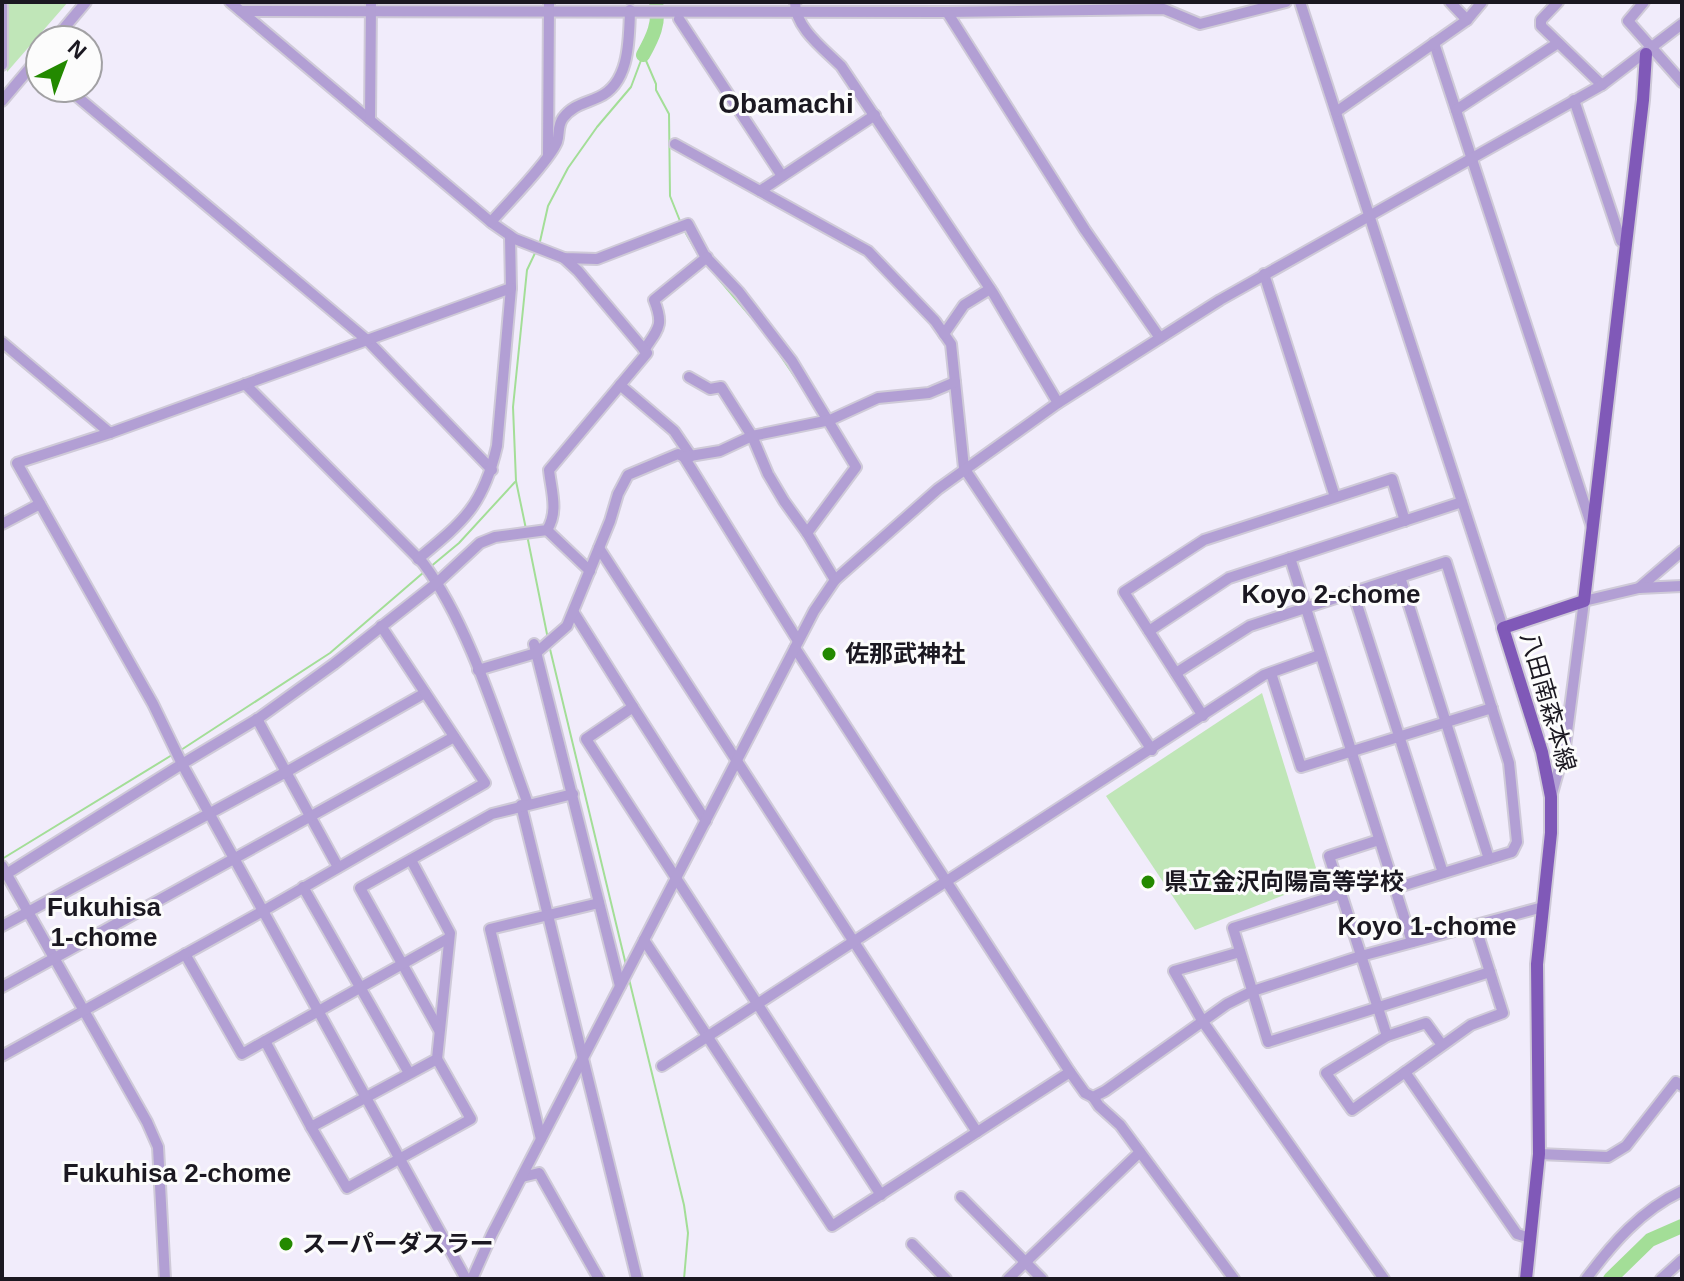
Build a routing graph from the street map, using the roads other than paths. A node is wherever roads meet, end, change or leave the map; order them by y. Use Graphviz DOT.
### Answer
graph roads {
  1 [pos="86,2"];
  2 [pos="230,2"];
  3 [pos="1286,2"];
  4 [pos="1300,2"];
  5 [pos="1450,2"];
  6 [pos="1482,2"];
  7 [pos="1558,2"];
  8 [pos="1644,2"];
  9 [pos="2,6"];
  10 [pos="371,6"];
  11 [pos="549,6"];
  12 [pos="1033,6"];
  13 [pos="795,7"];
  14 [pos="910,7"];
  15 [pos="631,10"];
  16 [pos="241,11"];
  17 [pos="947,12"];
  18 [pos="676,15"];
  19 [pos="1467,20"];
  20 [pos="67,24"];
  21 [pos="1682,24"];
  22 [pos="1434,43"];
  23 [pos="1558,43"];
  24 [pos="1650,51"];
  25 [pos="2,65"];
  26 [pos="24,77"];
  27 [pos="1682,82"];
  28 [pos="1602,85"];
  29 [pos="1574,100"];
  30 [pos="2,101"];
  31 [pos="86,104"];
  32 [pos="1456,110"];
  33 [pos="1336,112"];
  34 [pos="875,115"];
  35 [pos="370,120"];
  36 [pos="675,144"];
  37 [pos="548,155"];
  38 [pos="1472,156"];
  39 [pos="782,176"];
  40 [pos="760,191"];
  41 [pos="1369,216"];
  42 [pos="491,222"];
  43 [pos="514,238"];
  44 [pos="1626,242"];
  45 [pos="561,257"];
  46 [pos="704,260"];
  47 [pos="1264,274"];
  48 [pos="511,288"];
  49 [pos="990,289"];
  50 [pos="944,334"];
  51 [pos="1160,338"];
  52 [pos="367,340"];
  53 [pos="2,342"];
  54 [pos="644,350"];
  55 [pos="689,377"];
  56 [pos="955,382"];
  57 [pos="245,384"];
  58 [pos="620,385"];
  59 [pos="1058,403"];
  60 [pos="830,420"];
  61 [pos="110,433"];
  62 [pos="752,436"];
  63 [pos="687,456"];
  64 [pos="964,468"];
  65 [pos="492,470"];
  66 [pos="1335,497"];
  67 [pos="1462,502"];
  68 [pos="40,504"];
  69 [pos="1405,521"];
  70 [pos="2,524"];
  71 [pos="1593,529"];
  72 [pos="544,530"];
  73 [pos="807,533"];
  74 [pos="599,548"];
  75 [pos="1682,551"];
  76 [pos="1290,558"];
  77 [pos="420,561"];
  78 [pos="590,571"];
  79 [pos="1400,577"];
  80 [pos="835,580"];
  81 [pos="436,581"];
  82 [pos="1682,586"];
  83 [pos="1639,588"];
  84 [pos="1353,592"];
  85 [pos="1584,601"];
  86 [pos="1306,608"];
  87 [pos="574,613"];
  88 [pos="381,626"];
  89 [pos="1503,628"];
  90 [pos="1149,631"];
  91 [pos="797,644"];
  92 [pos="536,649"];
  93 [pos="1320,655"];
  94 [pos="478,670"];
  95 [pos="1176,673"];
  96 [pos="1271,673"];
  97 [pos="425,693"];
  98 [pos="633,707"];
  99 [pos="1492,708"];
  100 [pos="1203,716"];
  101 [pos="257,719"];
  102 [pos="1446,722"];
  103 [pos="454,737"];
  104 [pos="1399,737"];
  105 [pos="1152,750"];
  106 [pos="1351,752"];
  107 [pos="737,760"];
  108 [pos="181,762"];
  109 [pos="286,772"];
  110 [pos="573,794"];
  111 [pos="1551,797"];
  112 [pos="524,804"];
  113 [pos="210,813"];
  114 [pos="310,817"];
  115 [pos="706,821"];
  116 [pos="1379,840"];
  117 [pos="235,859"];
  118 [pos="1489,859"];
  119 [pos="411,860"];
  120 [pos="338,867"];
  121 [pos="5,869"];
  122 [pos="1443,873"];
  123 [pos="676,879"];
  124 [pos="948,882"];
  125 [pos="303,887"];
  126 [pos="1395,888"];
  127 [pos="1341,894"];
  128 [pos="599,903"];
  129 [pos="1543,907"];
  130 [pos="263,911"];
  131 [pos="27,912"];
  132 [pos="547,915"];
  133 [pos="1475,925"];
  134 [pos="2,926"];
  135 [pos="449,938"];
  136 [pos="644,940"];
  137 [pos="854,942"];
  138 [pos="1412,942"];
  139 [pos="1240,952"];
  140 [pos="185,954"];
  141 [pos="1361,956"];
  142 [pos="54,958"];
  143 [pos="402,964"];
  144 [pos="1490,972"];
  145 [pos="621,985"];
  146 [pos="2,987"];
  147 [pos="360,987"];
  148 [pos="1253,991"];
  149 [pos="757,1005"];
  150 [pos="1378,1007"];
  151 [pos="84,1011"];
  152 [pos="318,1011"];
  153 [pos="1203,1022"];
  154 [pos="440,1031"];
  155 [pos="1387,1036"];
  156 [pos="707,1037"];
  157 [pos="265,1041"];
  158 [pos="1442,1045"];
  159 [pos="2,1056"];
  160 [pos="437,1059"];
  161 [pos="583,1059"];
  162 [pos="662,1066"];
  163 [pos="1070,1072"];
  164 [pos="1405,1072"];
  165 [pos="409,1073"];
  166 [pos="1682,1086"];
  167 [pos="366,1096"];
  168 [pos="1093,1097"];
  169 [pos="311,1127"];
  170 [pos="977,1132"];
  171 [pos="541,1139"];
  172 [pos="1140,1152"];
  173 [pos="1539,1154"];
  174 [pos="400,1159"];
  175 [pos="522,1177"];
  176 [pos="1682,1191"];
  177 [pos="881,1195"];
  178 [pos="961,1197"];
  179 [pos="1530,1238"];
  180 [pos="912,1244"];
  181 [pos="1682,1260"];
  182 [pos="1025,1262"];
  183 [pos="165,1279"];
  184 [pos="466,1279"];
  185 [pos="472,1279"];
  186 [pos="599,1279"];
  187 [pos="637,1279"];
  188 [pos="946,1279"];
  189 [pos="1008,1279"];
  190 [pos="1042,1279"];
  191 [pos="1234,1279"];
  192 [pos="1384,1279"];
  193 [pos="1526,1279"];
  194 [pos="1586,1279"];
  195 [pos="1661,1279"];
  1 -- 20 [label="street"];
  2 -- 16 [label="street"];
  3 -- 12 [label="street"];
  4 -- 33 [label="street"];
  5 -- 19 [label="street"];
  6 -- 19 [label="street"];
  7 -- 23 [label="street"];
  8 -- 24 [label="street"];
  9 -- 25 [label="street"];
  10 -- 11 [label="street"];
  10 -- 16 [label="street"];
  10 -- 35 [label="street"];
  11 -- 15 [label="street"];
  11 -- 37 [label="street"];
  12 -- 17 [label="street"];
  13 -- 14 [label="street"];
  13 -- 18 [label="street"];
  13 -- 34 [label="street"];
  14 -- 17 [label="street"];
  15 -- 18 [label="street"];
  15 -- 37 [label="street"];
  16 -- 35 [label="street"];
  17 -- 51 [label="street"];
  18 -- 39 [label="street"];
  19 -- 22 [label="street"];
  21 -- 24 [label="street"];
  22 -- 32 [label="street"];
  22 -- 33 [label="street"];
  23 -- 28 [label="street"];
  23 -- 32 [label="street"];
  24 -- 27 [label="street"];
  24 -- 28 [label="street"];
  24 -- 44 [label="main road"];
  26 -- 30 [label="street"];
  28 -- 29 [label="street"];
  29 -- 38 [label="street"];
  29 -- 44 [label="street"];
  31 -- 52 [label="street"];
  32 -- 38 [label="street"];
  33 -- 41 [label="street"];
  34 -- 39 [label="street"];
  34 -- 49 [label="street"];
  35 -- 42 [label="street"];
  36 -- 40 [label="street"];
  37 -- 42 [label="street"];
  38 -- 41 [label="street"];
  38 -- 71 [label="street"];
  39 -- 40 [label="street"];
  40 -- 50 [label="street"];
  41 -- 47 [label="street"];
  41 -- 67 [label="street"];
  42 -- 43 [label="street"];
  43 -- 45 [label="street"];
  43 -- 48 [label="street"];
  44 -- 71 [label="main road"];
  45 -- 46 [label="street"];
  45 -- 54 [label="street"];
  46 -- 54 [label="street"];
  46 -- 60 [label="street"];
  47 -- 51 [label="street"];
  47 -- 66 [label="street"];
  48 -- 52 [label="street"];
  48 -- 65 [label="street"];
  49 -- 50 [label="street"];
  49 -- 59 [label="street"];
  50 -- 56 [label="street"];
  51 -- 59 [label="street"];
  52 -- 57 [label="street"];
  52 -- 65 [label="street"];
  53 -- 61 [label="street"];
  54 -- 58 [label="street"];
  55 -- 62 [label="street"];
  56 -- 60 [label="street"];
  56 -- 64 [label="street"];
  57 -- 61 [label="street"];
  57 -- 77 [label="street"];
  58 -- 63 [label="street"];
  58 -- 72 [label="street"];
  59 -- 64 [label="street"];
  60 -- 62 [label="street"];
  60 -- 73 [label="street"];
  61 -- 68 [label="street"];
  62 -- 63 [label="street"];
  62 -- 73 [label="street"];
  63 -- 74 [label="street"];
  63 -- 91 [label="street"];
  64 -- 80 [label="street"];
  64 -- 105 [label="street"];
  65 -- 77 [label="street"];
  66 -- 69 [label="street"];
  66 -- 90 [label="street"];
  67 -- 69 [label="street"];
  67 -- 89 [label="street"];
  68 -- 70 [label="street"];
  68 -- 108 [label="street"];
  69 -- 76 [label="street"];
  71 -- 85 [label="main road"];
  72 -- 78 [label="street"];
  72 -- 81 [label="street"];
  73 -- 80 [label="street"];
  74 -- 78 [label="street"];
  74 -- 107 [label="street"];
  75 -- 83 [label="street"];
  76 -- 86 [label="street"];
  76 -- 90 [label="street"];
  77 -- 81 [label="street"];
  78 -- 87 [label="street"];
  79 -- 84 [label="street"];
  79 -- 99 [label="street"];
  79 -- 102 [label="street"];
  80 -- 91 [label="street"];
  81 -- 88 [label="street"];
  81 -- 94 [label="street"];
  82 -- 83 [label="street"];
  83 -- 85 [label="street"];
  84 -- 86 [label="street"];
  84 -- 104 [label="street"];
  85 -- 89 [label="main road, 八田南森本線"];
  85 -- 111 [label="street"];
  86 -- 93 [label="street"];
  86 -- 95 [label="street"];
  87 -- 92 [label="street"];
  87 -- 98 [label="street"];
  88 -- 97 [label="street"];
  88 -- 101 [label="street"];
  89 -- 111 [label="main road, 八田南森本線"];
  90 -- 95 [label="street"];
  91 -- 107 [label="street"];
  91 -- 124 [label="street"];
  92 -- 94 [label="street"];
  92 -- 110 [label="street"];
  93 -- 96 [label="street"];
  93 -- 106 [label="street"];
  94 -- 112 [label="street"];
  95 -- 100 [label="street"];
  96 -- 100 [label="street"];
  96 -- 106 [label="street"];
  97 -- 103 [label="street"];
  97 -- 109 [label="street"];
  98 -- 115 [label="street"];
  98 -- 123 [label="street"];
  99 -- 102 [label="street"];
  99 -- 118 [label="street"];
  100 -- 105 [label="street"];
  101 -- 108 [label="street"];
  101 -- 109 [label="street"];
  102 -- 104 [label="street"];
  102 -- 118 [label="street"];
  103 -- 114 [label="street"];
  103 -- 120 [label="street"];
  104 -- 106 [label="street"];
  104 -- 122 [label="street"];
  105 -- 124 [label="street"];
  106 -- 116 [label="street"];
  107 -- 115 [label="street"];
  107 -- 137 [label="street"];
  108 -- 113 [label="street"];
  108 -- 121 [label="street"];
  109 -- 113 [label="street"];
  109 -- 114 [label="street"];
  110 -- 112 [label="street"];
  110 -- 128 [label="street"];
  111 -- 129 [label="main road, 八田南森本線"];
  112 -- 119 [label="street"];
  112 -- 132 [label="street"];
  113 -- 117 [label="street"];
  113 -- 131 [label="street"];
  114 -- 117 [label="street"];
  114 -- 120 [label="street"];
  115 -- 123 [label="street"];
  116 -- 126 [label="street"];
  116 -- 127 [label="street"];
  117 -- 130 [label="street"];
  117 -- 142 [label="street"];
  118 -- 122 [label="street"];
  119 -- 135 [label="street"];
  119 -- 143 [label="street"];
  120 -- 125 [label="street"];
  121 -- 131 [label="street"];
  122 -- 126 [label="street"];
  123 -- 136 [label="street"];
  123 -- 149 [label="street"];
  124 -- 137 [label="street"];
  124 -- 163 [label="street"];
  125 -- 130 [label="street"];
  125 -- 147 [label="street"];
  126 -- 138 [label="street"];
  127 -- 139 [label="street"];
  127 -- 141 [label="street"];
  128 -- 132 [label="street"];
  128 -- 145 [label="street"];
  129 -- 133 [label="street"];
  129 -- 173 [label="main road, 八田南森本線"];
  130 -- 140 [label="street"];
  130 -- 152 [label="street"];
  131 -- 134 [label="street"];
  131 -- 142 [label="street"];
  132 -- 161 [label="street"];
  132 -- 171 [label="street"];
  133 -- 138 [label="street"];
  133 -- 144 [label="street"];
  135 -- 143 [label="street"];
  135 -- 154 [label="street"];
  136 -- 145 [label="street"];
  136 -- 156 [label="street"];
  137 -- 149 [label="street"];
  137 -- 170 [label="street"];
  138 -- 141 [label="street"];
  139 -- 148 [label="street"];
  139 -- 153 [label="street"];
  140 -- 151 [label="street"];
  140 -- 157 [label="street"];
  141 -- 148 [label="street"];
  141 -- 150 [label="street"];
  142 -- 146 [label="street"];
  142 -- 151 [label="street"];
  143 -- 147 [label="street"];
  143 -- 154 [label="street"];
  144 -- 150 [label="street"];
  144 -- 158 [label="street"];
  145 -- 161 [label="street"];
  147 -- 152 [label="street"];
  147 -- 165 [label="street"];
  148 -- 150 [label="street"];
  148 -- 153 [label="street"];
  149 -- 156 [label="street"];
  149 -- 177 [label="street"];
  150 -- 155 [label="street"];
  151 -- 159 [label="street"];
  151 -- 183 [label="street"];
  152 -- 157 [label="street"];
  152 -- 167 [label="street"];
  153 -- 168 [label="street"];
  153 -- 192 [label="street"];
  154 -- 160 [label="street"];
  155 -- 158 [label="street"];
  155 -- 164 [label="street"];
  156 -- 162 [label="street"];
  156 -- 177 [label="street"];
  157 -- 169 [label="street"];
  158 -- 164 [label="street"];
  160 -- 165 [label="street"];
  160 -- 174 [label="street"];
  161 -- 171 [label="street"];
  161 -- 187 [label="street"];
  163 -- 168 [label="street"];
  163 -- 170 [label="street"];
  164 -- 179 [label="street"];
  165 -- 167 [label="street"];
  166 -- 173 [label="street"];
  167 -- 169 [label="street"];
  167 -- 174 [label="street"];
  168 -- 172 [label="street"];
  169 -- 174 [label="street"];
  170 -- 177 [label="street"];
  171 -- 175 [label="street"];
  172 -- 182 [label="street"];
  172 -- 191 [label="street"];
  173 -- 179 [label="main road, 八田南森本線"];
  174 -- 184 [label="street"];
  175 -- 185 [label="street"];
  175 -- 186 [label="street"];
  176 -- 194 [label="street"];
  178 -- 182 [label="street"];
  179 -- 193 [label="main road, 八田南森本線"];
  180 -- 188 [label="street"];
  181 -- 195 [label="street"];
  182 -- 189 [label="street"];
  182 -- 190 [label="street"];
}
